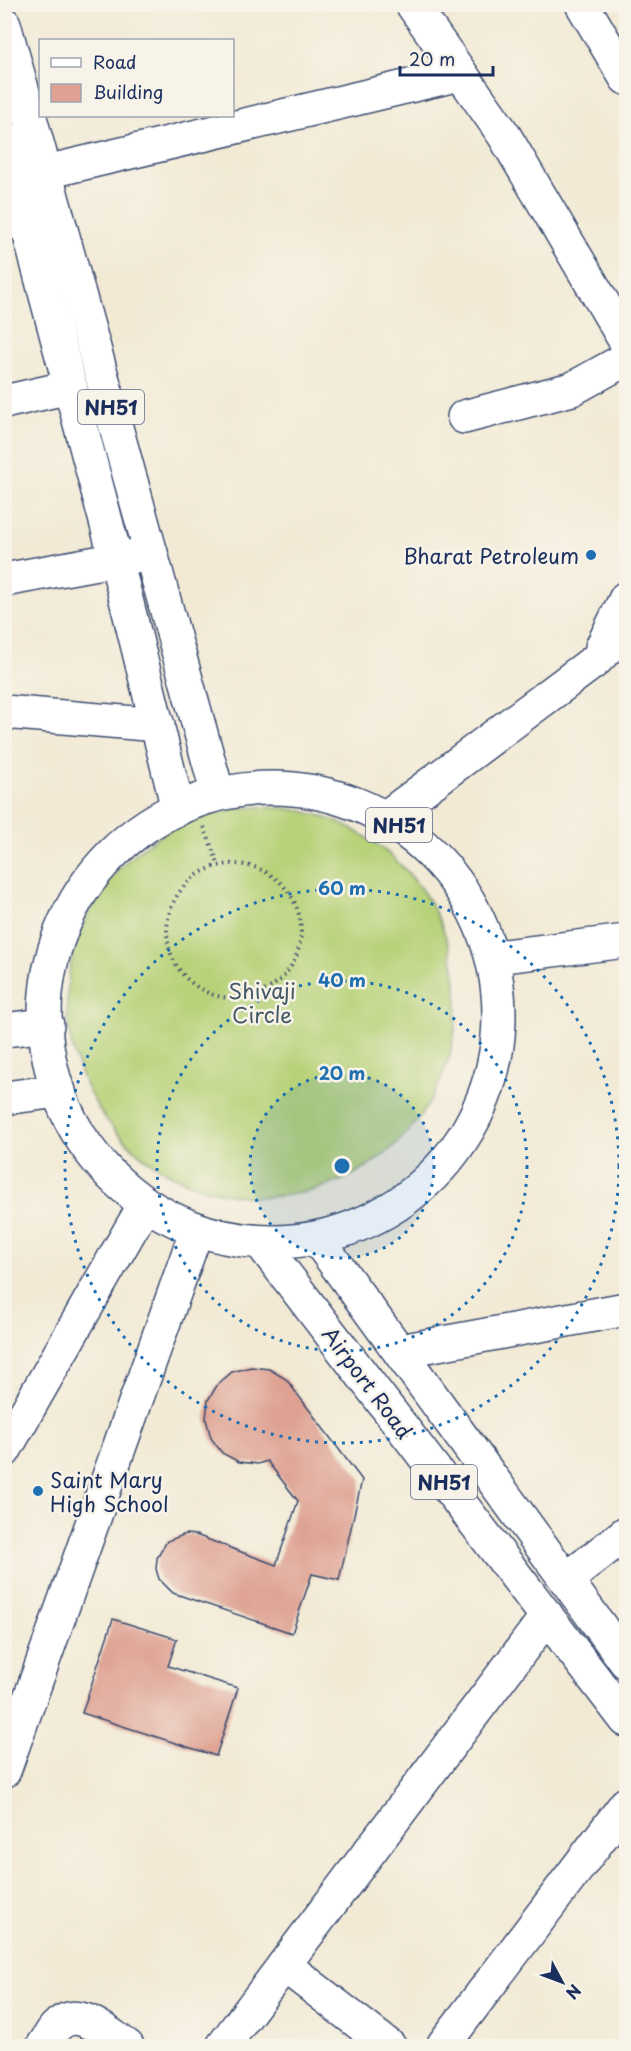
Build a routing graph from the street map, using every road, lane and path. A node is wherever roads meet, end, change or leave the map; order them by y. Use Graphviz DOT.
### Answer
graph roads {
  1 [pos="412,4"];
  2 [pos="582,4"];
  3 [pos="4,24"];
  4 [pos="460,74"];
  5 [pos="627,78"];
  6 [pos="4,138"];
  7 [pos="46,172"];
  8 [pos="15,221"];
  9 [pos="627,342"];
  10 [pos="627,359"];
  11 [pos="70,387"];
  12 [pos="4,402"];
  13 [pos="464,417"];
  14 [pos="151,553"];
  15 [pos="116,560"];
  16 [pos="4,580"];
  17 [pos="627,598"];
  18 [pos="614,645"];
  19 [pos="4,712"];
  20 [pos="158,725"];
  21 [pos="196,801"];
  22 [pos="389,815"];
  23 [pos="219,866"];
  24 [pos="627,941"];
  25 [pos="495,957"];
  26 [pos="47,1025"];
  27 [pos="4,1030"];
  28 [pos="59,1091"];
  29 [pos="4,1098"];
  30 [pos="144,1206"];
  31 [pos="196,1232"];
  32 [pos="318,1240"];
  33 [pos="262,1244"];
  34 [pos="627,1309"];
  35 [pos="400,1351"];
  36 [pos="4,1451"];
  37 [pos="627,1533"];
  38 [pos="544,1549"];
  39 [pos="514,1573"];
  40 [pos="566,1580"];
  41 [pos="547,1616"];
  42 [pos="627,1662"];
  43 [pos="627,1720"];
  44 [pos="4,1771"];
  45 [pos="627,1804"];
  46 [pos="284,1965"];
  47 [pos="444,2044"];
  48 [pos="43,2046"];
  49 [pos="127,2046"];
  50 [pos="223,2046"];
  51 [pos="389,2046"];
  1 -- 4 [label="main road"];
  2 -- 5 [label="main road"];
  3 -- 7 [label="main road, NH51"];
  4 -- 7 [label="main road"];
  4 -- 9 [label="main road"];
  6 -- 8 [label="main road, NH51"];
  7 -- 14 [label="main road, NH51"];
  8 -- 11 [label="main road, NH51"];
  10 -- 13 [label="main road"];
  11 -- 12 [label="main road"];
  11 -- 15 [label="main road, NH51"];
  14 -- 15 [label="main road"];
  14 -- 21 [label="main road, NH51"];
  15 -- 16 [label="main road"];
  15 -- 20 [label="main road, NH51"];
  17 -- 18 [label="main road"];
  18 -- 22 [label="main road"];
  19 -- 20 [label="main road"];
  20 -- 21 [label="main road, NH51"];
  21 -- 22 [label="main road, NH51"];
  21 -- 23 [label="path"];
  21 -- 26 [label="main road, NH51"];
  22 -- 25 [label="main road, NH51"];
  23 -- 23 [label="path"];
  24 -- 25 [label="main road"];
  25 -- 32 [label="main road, NH51"];
  26 -- 27 [label="main road"];
  26 -- 28 [label="main road, NH51"];
  28 -- 29 [label="main road"];
  28 -- 30 [label="main road, NH51"];
  30 -- 31 [label="main road, NH51"];
  30 -- 36 [label="main road"];
  31 -- 33 [label="main road, NH51"];
  31 -- 44 [label="main road"];
  32 -- 33 [label="main road, NH51"];
  32 -- 35 [label="main road, Airport Road / NH51"];
  33 -- 39 [label="main road, Airport Road / NH51"];
  34 -- 35 [label="main road"];
  35 -- 38 [label="main road, Airport Road / NH51"];
  37 -- 40 [label="main road"];
  38 -- 39 [label="main road"];
  38 -- 40 [label="main road, Airport Road / NH51"];
  39 -- 41 [label="main road, Airport Road / NH51"];
  40 -- 42 [label="main road, Airport Road / NH51"];
  41 -- 43 [label="main road, Airport Road / NH51"];
  41 -- 46 [label="main road"];
  45 -- 47 [label="main road"];
  46 -- 50 [label="main road"];
  46 -- 51 [label="main road"];
  48 -- 49 [label="main road"];
}
